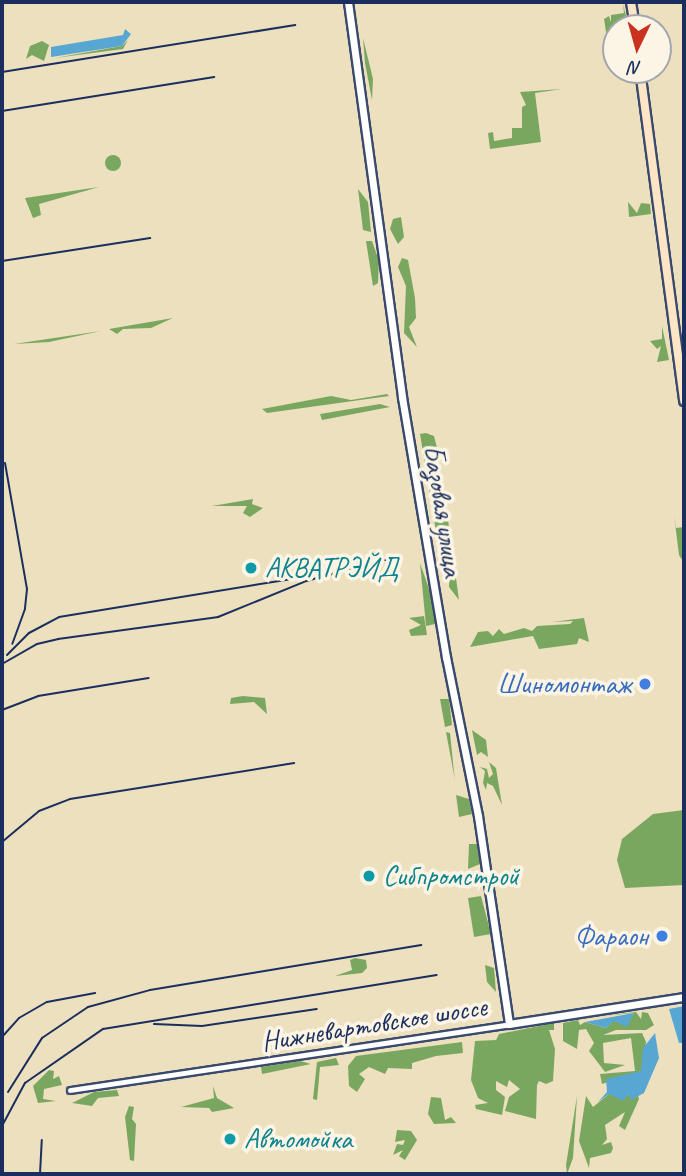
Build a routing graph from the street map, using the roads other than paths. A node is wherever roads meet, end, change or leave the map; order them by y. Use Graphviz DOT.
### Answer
graph roads {
  1 [pos="348,2"];
  2 [pos="642,84"];
  3 [pos="684,401"];
  4 [pos="684,997"];
  5 [pos="509,1024"];
  6 [pos="70,1090"];
  1 -- 5 [label="street, Базовая улица"];
  2 -- 3 [label="main road"];
  4 -- 5 [label="street, Нижневартовское шоссе"];
  5 -- 6 [label="street, Нижневартовское шоссе"];
}
